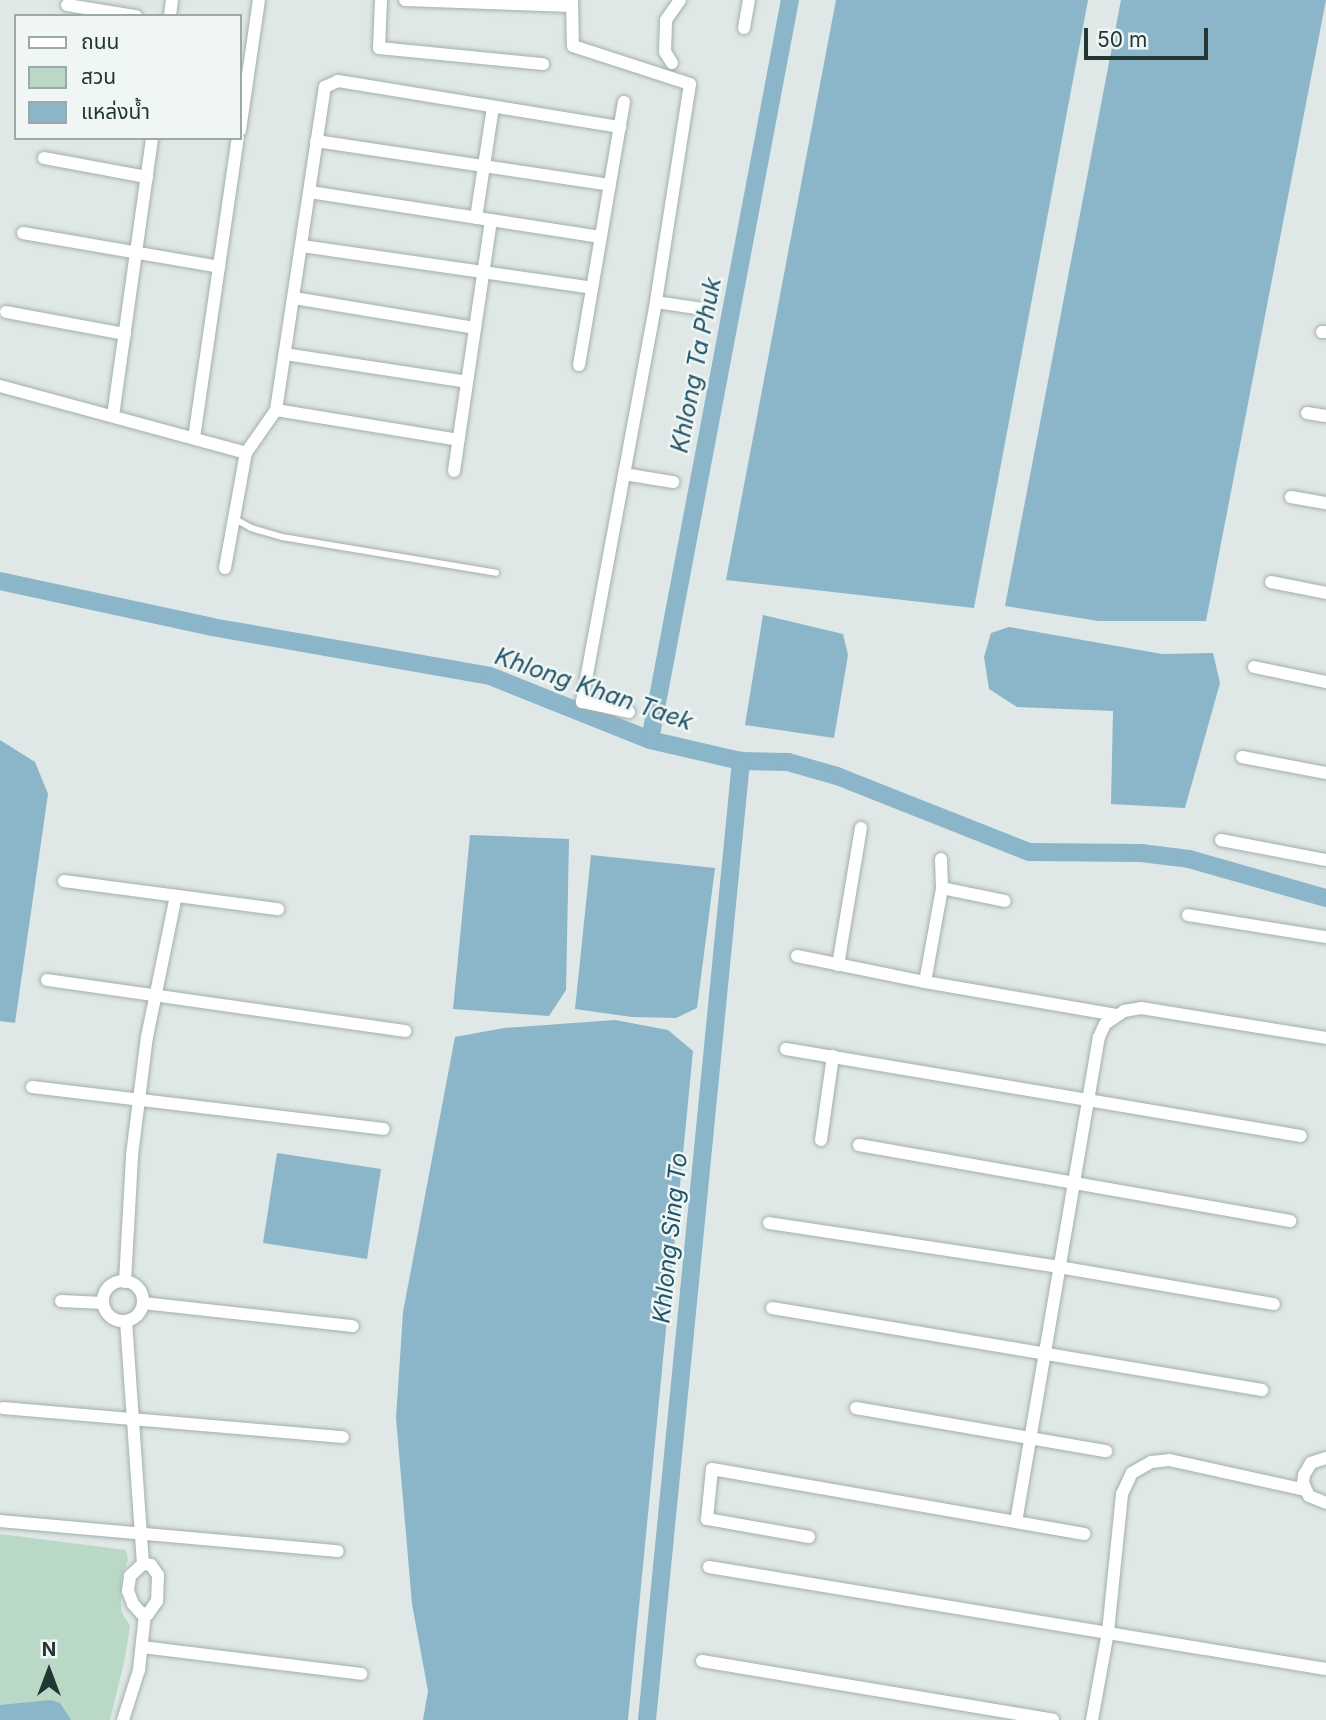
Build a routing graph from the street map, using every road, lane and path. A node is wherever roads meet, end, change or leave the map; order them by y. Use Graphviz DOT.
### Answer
graph roads {
  1 [pos="259,0"];
  2 [pos="381,0"];
  3 [pos="405,0"];
  4 [pos="680,0"];
  5 [pos="749,0"];
  6 [pos="572,3"];
  7 [pos="67,5"];
  8 [pos="123,14"];
  9 [pos="744,28"];
  10 [pos="242,32"];
  11 [pos="254,34"];
  12 [pos="672,63"];
  13 [pos="543,64"];
  14 [pos="624,102"];
  15 [pos="493,107"];
  16 [pos="242,116"];
  17 [pos="620,127"];
  18 [pos="152,140"];
  19 [pos="239,140"];
  20 [pos="316,141"];
  21 [pos="44,158"];
  22 [pos="484,167"];
  23 [pos="147,177"];
  24 [pos="610,186"];
  25 [pos="310,192"];
  26 [pos="476,218"];
  27 [pos="491,221"];
  28 [pos="23,233"];
  29 [pos="601,237"];
  30 [pos="302,246"];
  31 [pos="136,253"];
  32 [pos="219,267"];
  33 [pos="483,273"];
  34 [pos="592,288"];
  35 [pos="294,298"];
  36 [pos="656,302"];
  37 [pos="704,309"];
  38 [pos="6,312"];
  39 [pos="475,328"];
  40 [pos="125,334"];
  41 [pos="285,354"];
  42 [pos="579,365"];
  43 [pos="467,382"];
  44 [pos="0,386"];
  45 [pos="276,410"];
  46 [pos="1307,413"];
  47 [pos="113,416"];
  48 [pos="1326,416"];
  49 [pos="194,438"];
  50 [pos="458,440"];
  51 [pos="246,453"];
  52 [pos="454,471"];
  53 [pos="624,474"];
  54 [pos="673,482"];
  55 [pos="1291,497"];
  56 [pos="1326,503"];
  57 [pos="234,518"];
  58 [pos="225,568"];
  59 [pos="496,573"];
  60 [pos="1271,582"];
  61 [pos="1326,593"];
  62 [pos="1254,667"];
  63 [pos="1326,682"];
  64 [pos="629,712"];
  65 [pos="1242,757"];
  66 [pos="1326,773"];
  67 [pos="861,828"];
  68 [pos="1221,840"];
  69 [pos="941,859"];
  70 [pos="1326,860"];
  71 [pos="64,881"];
  72 [pos="942,888"];
  73 [pos="176,896"];
  74 [pos="1005,901"];
  75 [pos="278,909"];
  76 [pos="1188,915"];
  77 [pos="1326,937"];
  78 [pos="797,956"];
  79 [pos="838,965"];
  80 [pos="47,980"];
  81 [pos="925,982"];
  82 [pos="156,995"];
  83 [pos="1116,1015"];
  84 [pos="405,1031"];
  85 [pos="1326,1038"];
  86 [pos="786,1049"];
  87 [pos="833,1056"];
  88 [pos="32,1087"];
  89 [pos="1088,1098"];
  90 [pos="139,1100"];
  91 [pos="384,1129"];
  92 [pos="1301,1136"];
  93 [pos="821,1140"];
  94 [pos="859,1145"];
  95 [pos="1074,1183"];
  96 [pos="1290,1221"];
  97 [pos="769,1223"];
  98 [pos="1059,1267"];
  99 [pos="125,1282"];
  100 [pos="61,1301"];
  101 [pos="103,1303"];
  102 [pos="143,1303"];
  103 [pos="1274,1304"];
  104 [pos="772,1308"];
  105 [pos="126,1321"];
  106 [pos="353,1326"];
  107 [pos="1045,1352"];
  108 [pos="1262,1390"];
  109 [pos="3,1408"];
  110 [pos="856,1408"];
  111 [pos="131,1419"];
  112 [pos="343,1437"];
  113 [pos="1030,1438"];
  114 [pos="1106,1451"];
  115 [pos="1326,1458"];
  116 [pos="1305,1489"];
  117 [pos="1326,1503"];
  118 [pos="0,1521"];
  119 [pos="1016,1522"];
  120 [pos="141,1534"];
  121 [pos="1084,1534"];
  122 [pos="809,1537"];
  123 [pos="338,1551"];
  124 [pos="143,1564"];
  125 [pos="709,1567"];
  126 [pos="145,1614"];
  127 [pos="1108,1632"];
  128 [pos="142,1647"];
  129 [pos="702,1661"];
  130 [pos="1326,1670"];
  131 [pos="361,1674"];
  132 [pos="123,1720"];
  133 [pos="1052,1720"];
  134 [pos="1092,1720"];
  1 -- 11 [label="street"];
  2 -- 13 [label="street"];
  3 -- 6 [label="street"];
  4 -- 12 [label="street"];
  5 -- 9 [label="street"];
  6 -- 36 [label="street"];
  7 -- 8 [label="street"];
  10 -- 11 [label="street"];
  11 -- 16 [label="street"];
  14 -- 17 [label="street"];
  15 -- 17 [label="street"];
  15 -- 20 [label="street"];
  15 -- 22 [label="street"];
  17 -- 24 [label="street"];
  18 -- 23 [label="street"];
  19 -- 32 [label="street"];
  20 -- 22 [label="street"];
  20 -- 25 [label="street"];
  21 -- 23 [label="street"];
  22 -- 24 [label="street"];
  22 -- 26 [label="street"];
  23 -- 31 [label="street"];
  24 -- 29 [label="street"];
  25 -- 26 [label="street"];
  25 -- 30 [label="street"];
  26 -- 27 [label="street"];
  27 -- 29 [label="street"];
  27 -- 33 [label="street"];
  28 -- 31 [label="street"];
  29 -- 34 [label="street"];
  30 -- 33 [label="street"];
  30 -- 35 [label="street"];
  31 -- 32 [label="street"];
  31 -- 40 [label="street"];
  32 -- 49 [label="street"];
  33 -- 34 [label="street"];
  33 -- 39 [label="street"];
  34 -- 42 [label="street"];
  35 -- 39 [label="street"];
  35 -- 41 [label="street"];
  36 -- 37 [label="street"];
  36 -- 53 [label="street"];
  38 -- 40 [label="street"];
  39 -- 43 [label="street"];
  40 -- 47 [label="street"];
  41 -- 43 [label="street"];
  41 -- 45 [label="street"];
  43 -- 50 [label="street"];
  44 -- 47 [label="street"];
  45 -- 50 [label="street"];
  45 -- 51 [label="street"];
  46 -- 48 [label="street"];
  47 -- 49 [label="street"];
  49 -- 51 [label="street"];
  50 -- 52 [label="street"];
  51 -- 57 [label="street"];
  53 -- 54 [label="street"];
  53 -- 64 [label="street"];
  55 -- 56 [label="street"];
  57 -- 58 [label="street"];
  57 -- 59 [label="lane"];
  60 -- 61 [label="street"];
  62 -- 63 [label="street"];
  65 -- 66 [label="street"];
  67 -- 79 [label="street"];
  68 -- 70 [label="street"];
  69 -- 72 [label="street"];
  71 -- 73 [label="street"];
  72 -- 74 [label="street"];
  72 -- 81 [label="street"];
  73 -- 75 [label="street"];
  73 -- 82 [label="street"];
  76 -- 77 [label="street"];
  78 -- 79 [label="street"];
  79 -- 81 [label="street"];
  80 -- 82 [label="street"];
  81 -- 83 [label="street"];
  82 -- 84 [label="street"];
  82 -- 90 [label="street"];
  83 -- 85 [label="street"];
  83 -- 89 [label="street"];
  86 -- 87 [label="street"];
  87 -- 89 [label="street"];
  87 -- 93 [label="street"];
  88 -- 90 [label="street"];
  89 -- 92 [label="street"];
  89 -- 95 [label="street"];
  90 -- 91 [label="street"];
  90 -- 99 [label="street"];
  94 -- 95 [label="street"];
  95 -- 96 [label="street"];
  95 -- 98 [label="street"];
  97 -- 98 [label="street"];
  98 -- 103 [label="street"];
  98 -- 107 [label="street"];
  99 -- 101 [label="street"];
  99 -- 102 [label="street"];
  100 -- 101 [label="street"];
  101 -- 105 [label="street"];
  102 -- 105 [label="street"];
  102 -- 106 [label="street"];
  104 -- 107 [label="street"];
  105 -- 111 [label="street"];
  107 -- 108 [label="street"];
  107 -- 113 [label="street"];
  109 -- 111 [label="street"];
  110 -- 113 [label="street"];
  111 -- 112 [label="street"];
  111 -- 120 [label="street"];
  113 -- 114 [label="street"];
  113 -- 119 [label="street"];
  115 -- 116 [label="street"];
  116 -- 117 [label="street"];
  116 -- 127 [label="street"];
  118 -- 120 [label="street"];
  119 -- 121 [label="street"];
  119 -- 122 [label="street"];
  120 -- 123 [label="street"];
  120 -- 124 [label="street"];
  124 -- 126 [label="street"];
  124 -- 126 [label="street"];
  125 -- 127 [label="street"];
  126 -- 128 [label="street"];
  127 -- 130 [label="street"];
  127 -- 134 [label="street"];
  128 -- 131 [label="street"];
  128 -- 132 [label="street"];
  129 -- 133 [label="street"];
}
